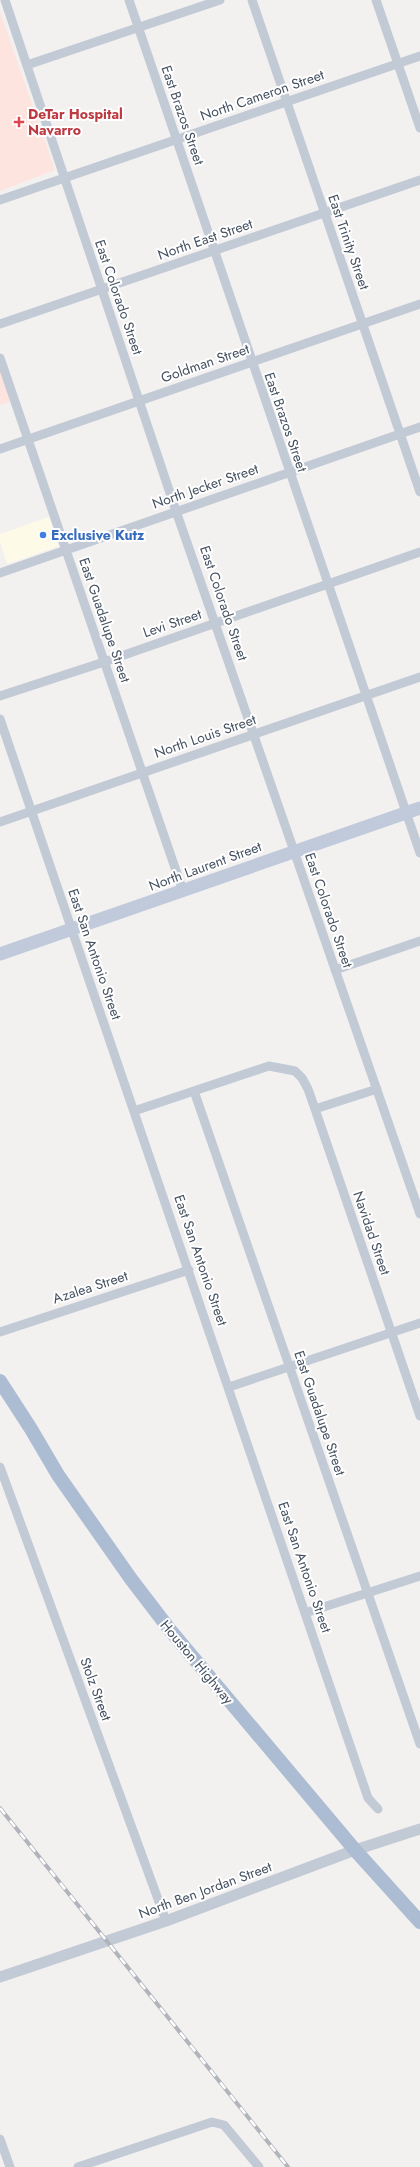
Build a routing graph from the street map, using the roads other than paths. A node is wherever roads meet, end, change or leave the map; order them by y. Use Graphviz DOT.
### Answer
graph roads {
  1 [pos="5,0"];
  2 [pos="129,0"];
  3 [pos="220,0"];
  4 [pos="252,0"];
  5 [pos="376,0"];
  6 [pos="138,28"];
  7 [pos="420,56"];
  8 [pos="398,64"];
  9 [pos="27,65"];
  10 [pos="287,101"];
  11 [pos="420,128"];
  12 [pos="176,139"];
  13 [pos="64,178"];
  14 [pos="420,180"];
  15 [pos="0,200"];
  16 [pos="324,212"];
  17 [pos="214,250"];
  18 [pos="101,290"];
  19 [pos="420,304"];
  20 [pos="0,324"];
  21 [pos="362,324"];
  22 [pos="0,358"];
  23 [pos="251,362"];
  24 [pos="140,400"];
  25 [pos="420,427"];
  26 [pos="400,434"];
  27 [pos="29,439"];
  28 [pos="0,449"];
  29 [pos="289,472"];
  30 [pos="420,492"];
  31 [pos="176,511"];
  32 [pos="66,550"];
  33 [pos="420,552"];
  34 [pos="0,572"];
  35 [pos="327,585"];
  36 [pos="216,622"];
  37 [pos="104,662"];
  38 [pos="420,677"];
  39 [pos="365,695"];
  40 [pos="0,696"];
  41 [pos="0,719"];
  42 [pos="254,734"];
  43 [pos="142,773"];
  44 [pos="420,808"];
  45 [pos="32,811"];
  46 [pos="406,813"];
  47 [pos="0,822"];
  48 [pos="293,852"];
  49 [pos="420,853"];
  50 [pos="183,891"];
  51 [pos="72,930"];
  52 [pos="420,940"];
  53 [pos="0,954"];
  54 [pos="335,970"];
  55 [pos="377,1089"];
  56 [pos="194,1091"];
  57 [pos="315,1109"];
  58 [pos="134,1111"];
  59 [pos="420,1214"];
  60 [pos="189,1270"];
  61 [pos="420,1323"];
  62 [pos="0,1332"];
  63 [pos="391,1333"];
  64 [pos="289,1367"];
  65 [pos="0,1381"];
  66 [pos="229,1387"];
  67 [pos="420,1416"];
  68 [pos="0,1467"];
  69 [pos="420,1576"];
  70 [pos="368,1594"];
  71 [pos="305,1613"];
  72 [pos="420,1744"];
  73 [pos="378,1809"];
  74 [pos="420,1829"];
  75 [pos="355,1850"];
  76 [pos="166,1921"];
  77 [pos="420,1922"];
  78 [pos="0,1977"];
  79 [pos="0,2139"];
  80 [pos="10,2167"];
  81 [pos="78,2167"];
  82 [pos="259,2167"];
  1 -- 9 [label="street, East Colorado Street"];
  2 -- 6 [label="street, East Brazos Street"];
  3 -- 6 [label="street"];
  4 -- 10 [label="street, East Trinity Street"];
  5 -- 8 [label="street"];
  6 -- 9 [label="street"];
  6 -- 12 [label="street, East Brazos Street"];
  7 -- 8 [label="street, North Cameron Street"];
  8 -- 10 [label="street, North Cameron Street"];
  8 -- 11 [label="street"];
  9 -- 13 [label="street, East Colorado Street"];
  10 -- 12 [label="street, North Cameron Street"];
  10 -- 16 [label="street, East Trinity Street"];
  12 -- 13 [label="street, North Cameron Street"];
  12 -- 17 [label="street, East Brazos Street"];
  13 -- 15 [label="street, North Cameron Street"];
  13 -- 18 [label="street, East Colorado Street"];
  14 -- 16 [label="street, North East Street"];
  16 -- 17 [label="street, North East Street"];
  16 -- 21 [label="street, East Trinity Street"];
  17 -- 18 [label="street, North East Street"];
  17 -- 23 [label="street, East Brazos Street"];
  18 -- 20 [label="street, North East Street"];
  18 -- 24 [label="street, East Colorado Street"];
  19 -- 21 [label="street, Goldman Street"];
  21 -- 23 [label="street, Goldman Street"];
  21 -- 26 [label="street, East Trinity Street"];
  22 -- 27 [label="street, East Guadalupe Street"];
  23 -- 24 [label="street, Goldman Street"];
  23 -- 29 [label="street, East Brazos Street"];
  24 -- 27 [label="street, Goldman Street"];
  24 -- 31 [label="street, East Colorado Street"];
  25 -- 26 [label="street, North Jecker Street"];
  26 -- 29 [label="street, North Jecker Street"];
  26 -- 30 [label="street, East Trinity Street"];
  27 -- 28 [label="street, Goldman Street"];
  27 -- 32 [label="street, East Guadalupe Street"];
  29 -- 31 [label="street, North Jecker Street"];
  29 -- 35 [label="street, East Brazos Street"];
  31 -- 32 [label="street, North Jecker Street"];
  31 -- 36 [label="street, East Colorado Street"];
  32 -- 34 [label="street, North Jecker Street"];
  32 -- 37 [label="street, East Guadalupe Street"];
  33 -- 35 [label="street, Levi Street"];
  35 -- 36 [label="street, Levi Street"];
  35 -- 39 [label="street, East Brazos Street"];
  36 -- 37 [label="street, Levi Street"];
  36 -- 42 [label="street, East Colorado Street"];
  37 -- 40 [label="street, Levi Street"];
  37 -- 43 [label="street, East Guadalupe Street"];
  38 -- 39 [label="street, North Louis Street"];
  39 -- 42 [label="street, North Louis Street"];
  39 -- 46 [label="street, East Brazos Street"];
  41 -- 45 [label="street, East San Antonio Street"];
  42 -- 43 [label="street, North Louis Street"];
  42 -- 48 [label="street, East Colorado Street"];
  43 -- 45 [label="street, North Louis Street"];
  43 -- 50 [label="street, East Guadalupe Street"];
  44 -- 46 [label="main road, North Laurent Street"];
  45 -- 47 [label="street, North Louis Street"];
  45 -- 51 [label="street, East San Antonio Street"];
  46 -- 48 [label="main road, North Laurent Street"];
  46 -- 49 [label="street, East Brazos Street"];
  48 -- 50 [label="main road, North Laurent Street"];
  48 -- 54 [label="street, East Colorado Street"];
  50 -- 51 [label="main road, North Laurent Street"];
  51 -- 53 [label="main road, North Laurent Street"];
  51 -- 58 [label="street, East San Antonio Street"];
  52 -- 54 [label="street"];
  54 -- 55 [label="street, East Colorado Street"];
  55 -- 57 [label="street"];
  55 -- 59 [label="street, East Colorado Street"];
  56 -- 57 [label="street, Navidad Street"];
  56 -- 58 [label="street"];
  56 -- 64 [label="street, East Guadalupe Street"];
  57 -- 63 [label="street, Navidad Street"];
  58 -- 60 [label="street, East San Antonio Street"];
  60 -- 62 [label="street, Azalea Street"];
  60 -- 66 [label="street, East San Antonio Street"];
  61 -- 63 [label="street"];
  63 -- 64 [label="street"];
  63 -- 67 [label="street, Navidad Street"];
  64 -- 66 [label="street"];
  64 -- 70 [label="street, East Guadalupe Street"];
  65 -- 75 [label="main road, Houston Highway"];
  66 -- 71 [label="street, East San Antonio Street"];
  68 -- 76 [label="street, Stolz Street"];
  69 -- 70 [label="street"];
  70 -- 71 [label="street"];
  70 -- 72 [label="street, East Guadalupe Street"];
  71 -- 73 [label="street, East San Antonio Street"];
  74 -- 75 [label="street, North Ben Jordan Street"];
  75 -- 76 [label="street, North Ben Jordan Street"];
  75 -- 77 [label="main road, Houston Highway"];
  76 -- 78 [label="street, North Ben Jordan Street"];
  79 -- 80 [label="street"];
  81 -- 82 [label="street"];
}
